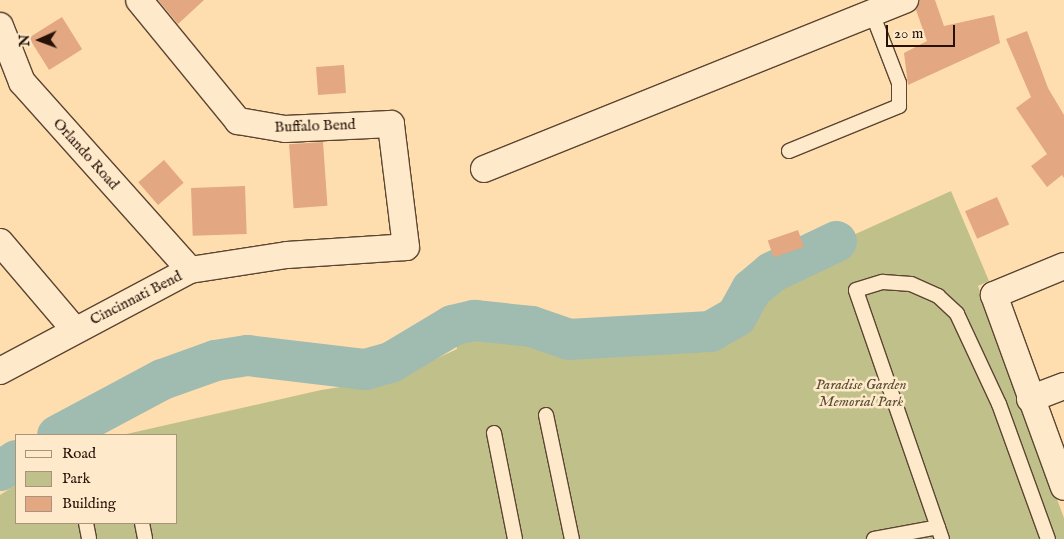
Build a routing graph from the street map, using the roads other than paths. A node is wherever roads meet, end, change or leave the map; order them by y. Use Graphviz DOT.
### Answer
graph roads {
  1 [pos="139,0"];
  2 [pos="905,0"];
  3 [pos="872,13"];
  4 [pos="0,26"];
  5 [pos="789,151"];
  6 [pos="484,169"];
  7 [pos="0,242"];
  8 [pos="404,249"];
  9 [pos="1064,266"];
  10 [pos="190,270"];
  11 [pos="74,329"];
  12 [pos="0,371"];
  13 [pos="1064,386"];
  14 [pos="1030,399"];
  15 [pos="546,415"];
  16 [pos="494,432"];
  17 [pos="1064,486"];
  18 [pos="86,524"];
  19 [pos="142,524"];
  20 [pos="940,533"];
  21 [pos="89,539"];
  22 [pos="145,539"];
  23 [pos="515,539"];
  24 [pos="572,539"];
  25 [pos="874,539"];
  26 [pos="1048,539"];
  1 -- 8 [label="street, Buffalo Bend"];
  2 -- 3 [label="street"];
  3 -- 5 [label="lane"];
  3 -- 6 [label="street"];
  4 -- 10 [label="street, Orlando Road"];
  7 -- 11 [label="street"];
  8 -- 10 [label="street, Cincinnati Bend"];
  9 -- 14 [label="street"];
  10 -- 11 [label="street, Cincinnati Bend"];
  11 -- 12 [label="street, Cincinnati Bend"];
  13 -- 14 [label="street"];
  14 -- 17 [label="street"];
  15 -- 24 [label="lane"];
  16 -- 23 [label="lane"];
  18 -- 21 [label="lane"];
  19 -- 22 [label="lane"];
  20 -- 25 [label="lane"];
  20 -- 26 [label="lane"];
}
